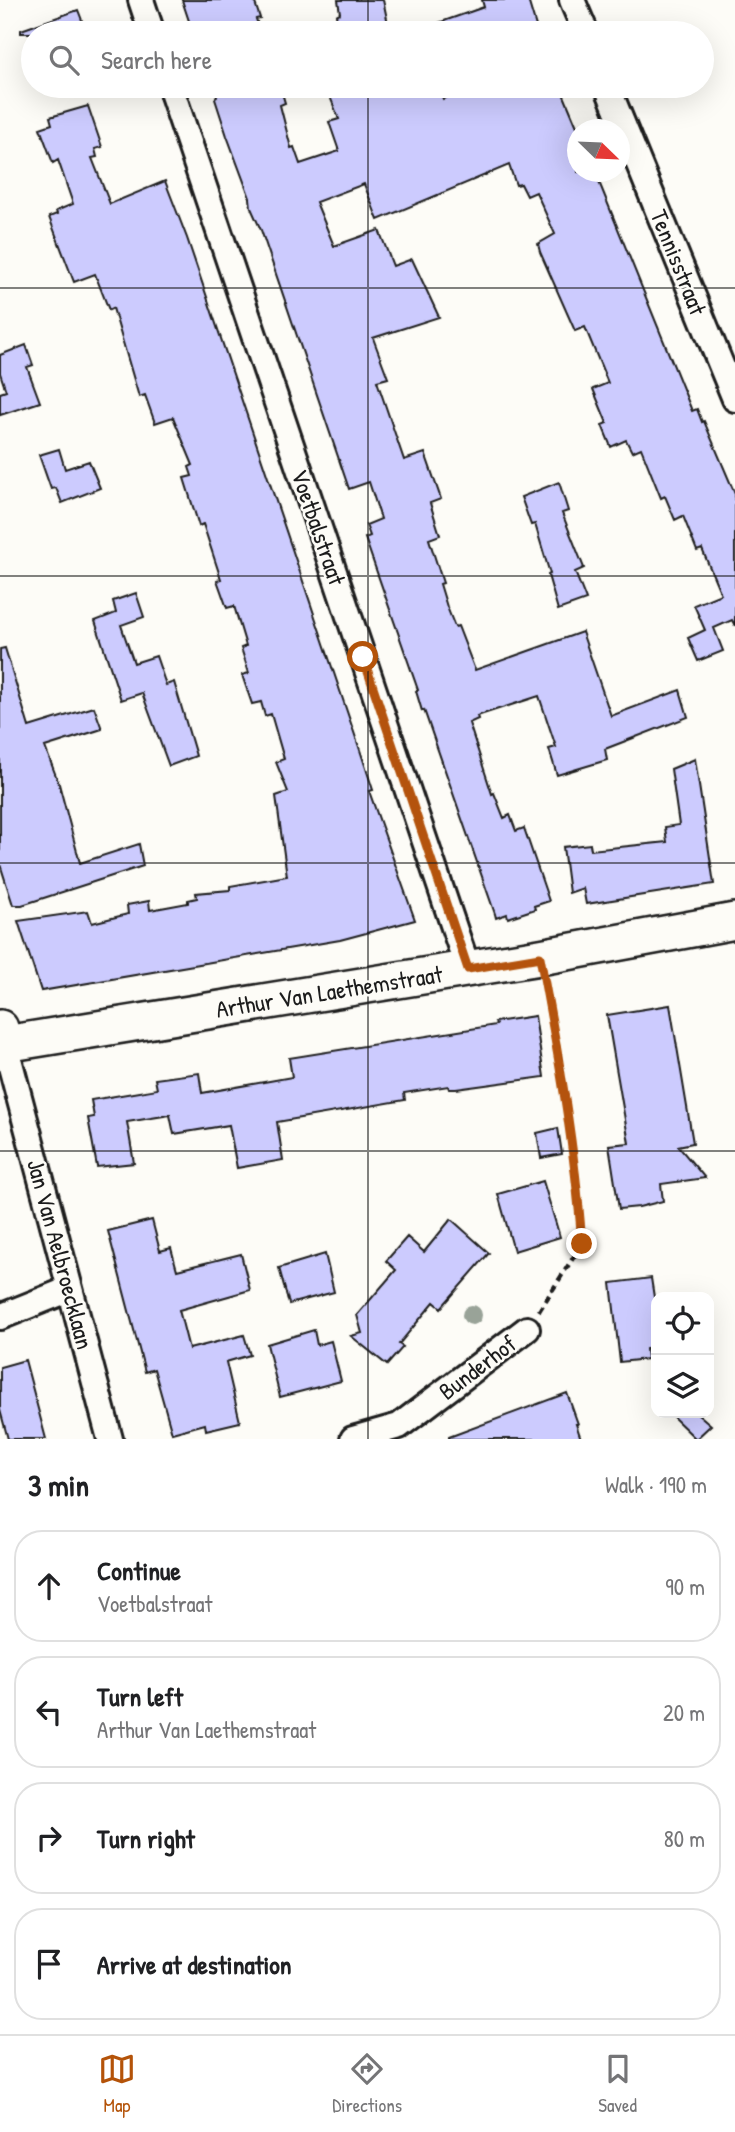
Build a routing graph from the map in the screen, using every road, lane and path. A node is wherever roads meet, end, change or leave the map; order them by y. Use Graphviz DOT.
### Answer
graph roads {
  1 [pos="141,0"];
  2 [pos="572,0"];
  3 [pos="148,21"];
  4 [pos="581,21"];
  5 [pos="174,98"];
  6 [pos="612,98"];
  7 [pos="735,399"];
  8 [pos="735,921"];
  9 [pos="540,957"];
  10 [pos="468,969"];
  11 [pos="2,1036"];
  12 [pos="70,1289"];
  13 [pos="0,1317"];
  14 [pos="527,1329"];
  15 [pos="110,1439"];
  16 [pos="353,1439"];
  1 -- 3 [label="street"];
  2 -- 4 [label="street"];
  5 -- 10 [label="street, Voetbalstraat"];
  6 -- 7 [label="street, Tennisstraat"];
  8 -- 9 [label="street, Arthur Van Laethemstraat"];
  9 -- 10 [label="street, Arthur Van Laethemstraat"];
  9 -- 14 [label="path"];
  10 -- 11 [label="street, Arthur Van Laethemstraat"];
  11 -- 12 [label="street, Jan Van Aelbroecklaan"];
  12 -- 13 [label="street"];
  12 -- 15 [label="street, Jan Van Aelbroecklaan"];
  14 -- 16 [label="street, Bunderhof"];
}
